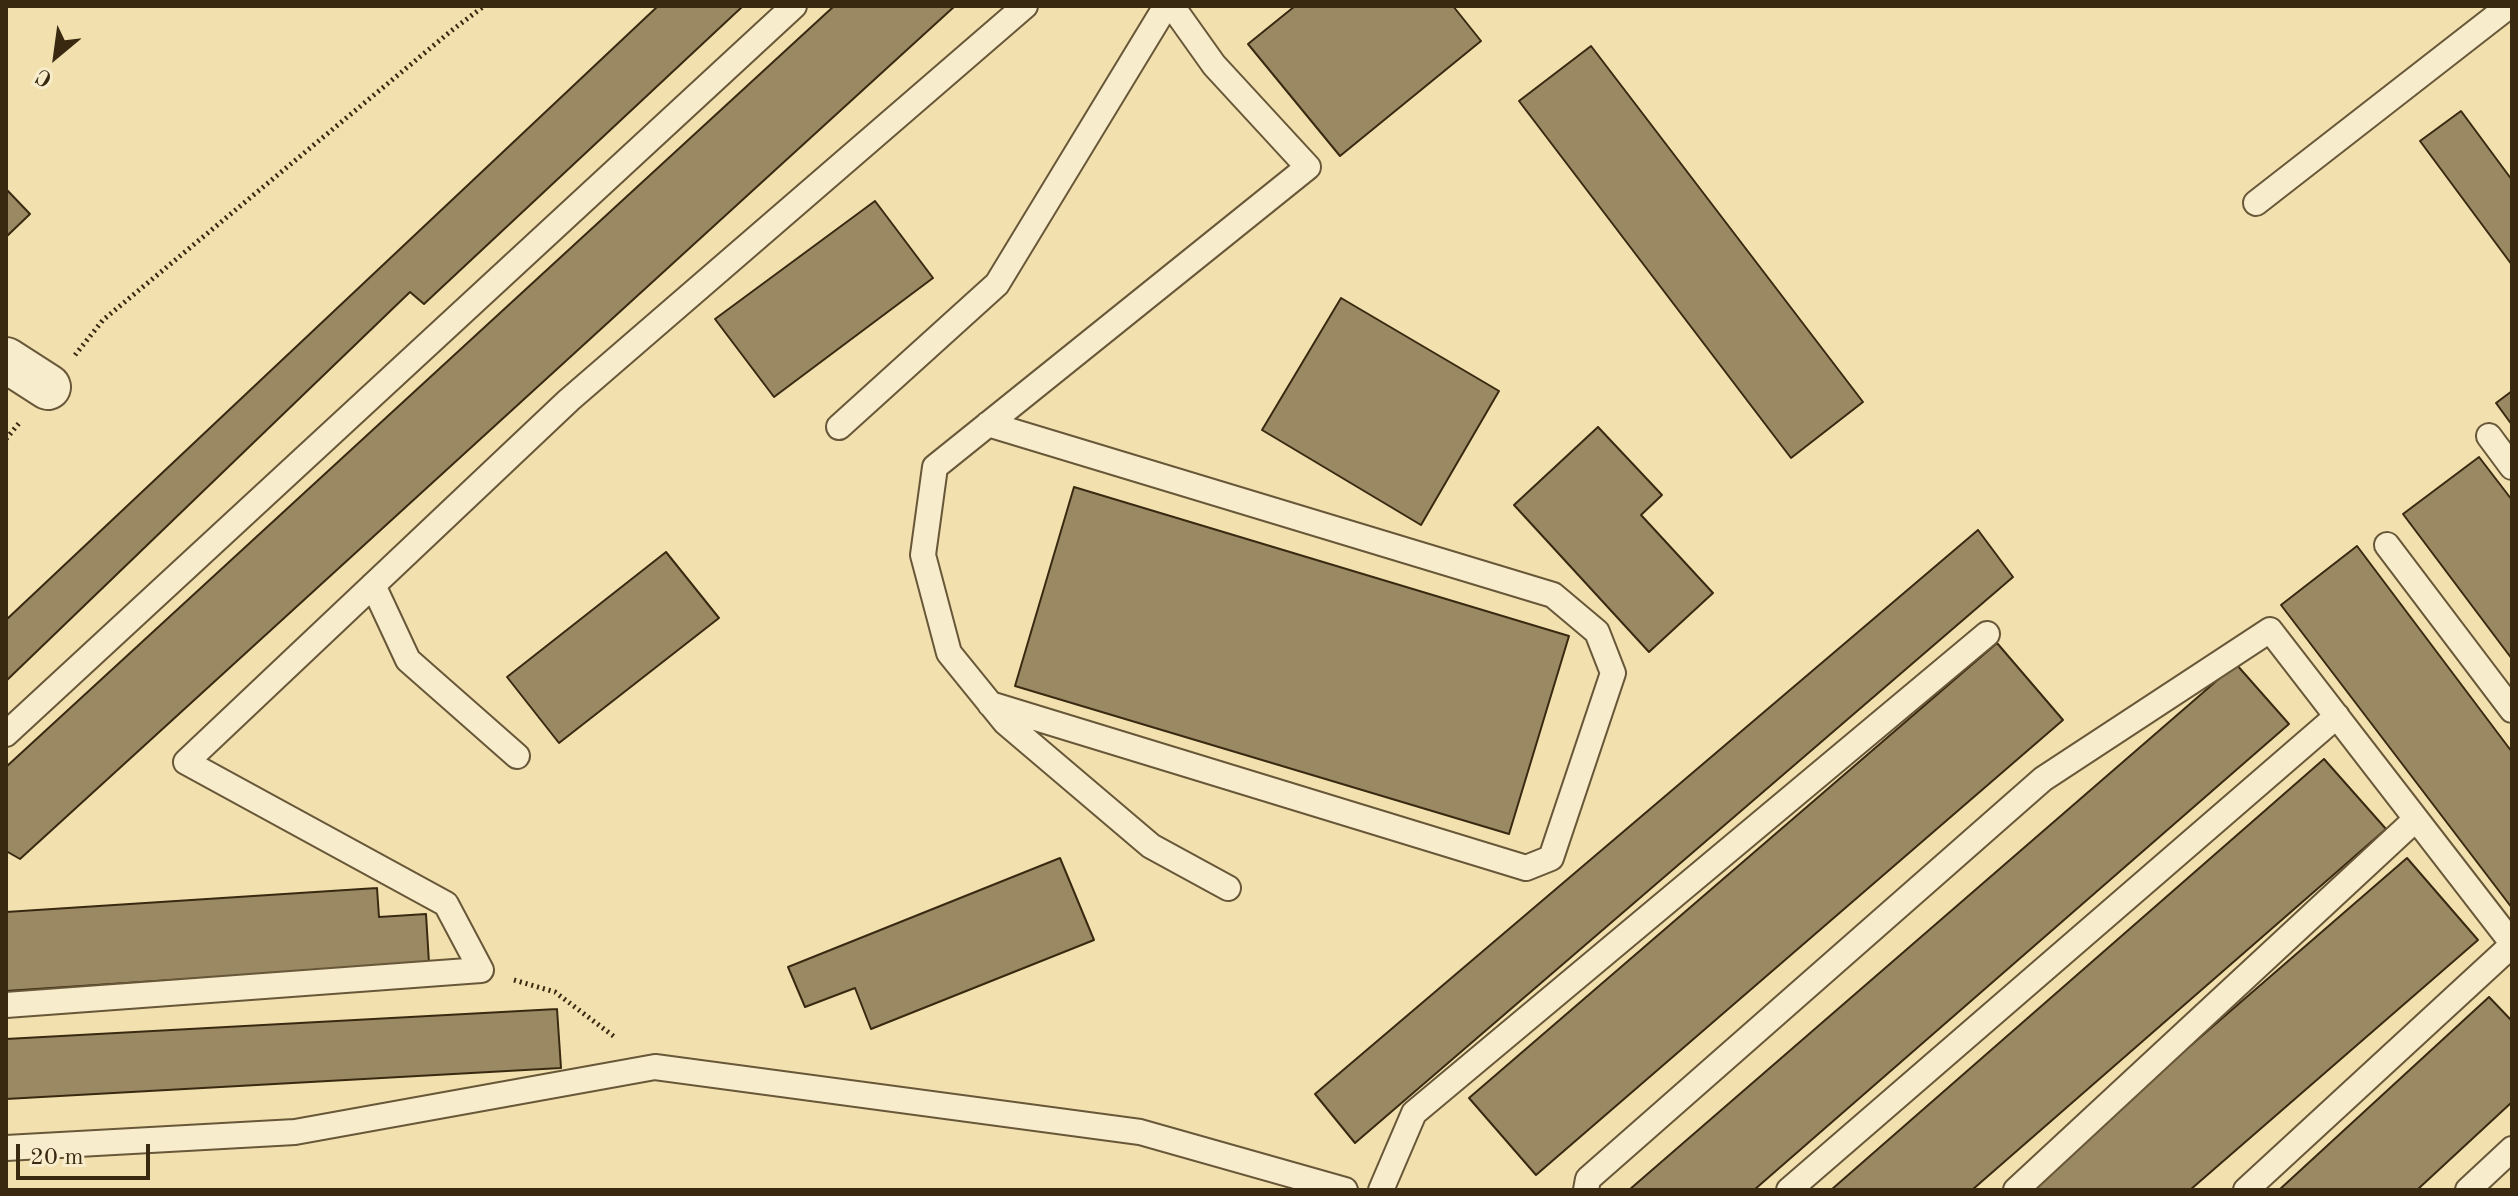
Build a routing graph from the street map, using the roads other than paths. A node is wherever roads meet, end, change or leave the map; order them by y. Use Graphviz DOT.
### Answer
graph roads {
  1 [pos="794,6"];
  2 [pos="1025,6"];
  3 [pos="1169,6"];
  4 [pos="2509,6"];
  5 [pos="2256,203"];
  6 [pos="6,360"];
  7 [pos="48,387"];
  8 [pos="988,424"];
  9 [pos="839,427"];
  10 [pos="2489,436"];
  11 [pos="2512,467"];
  12 [pos="2387,545"];
  13 [pos="373,585"];
  14 [pos="1987,634"];
  15 [pos="990,704"];
  16 [pos="2512,710"];
  17 [pos="2337,716"];
  18 [pos="6,734"];
  19 [pos="517,756"];
  20 [pos="2416,819"];
  21 [pos="1228,888"];
  22 [pos="2512,944"];
  23 [pos="6,1005"];
  24 [pos="6,1148"];
  25 [pos="2512,1149"];
  26 [pos="1345,1190"];
  27 [pos="1381,1190"];
  28 [pos="1586,1190"];
  29 [pos="1789,1190"];
  30 [pos="2016,1190"];
  31 [pos="2246,1190"];
  32 [pos="2468,1190"];
  1 -- 18 [label="lane"];
  2 -- 13 [label="lane"];
  3 -- 8 [label="lane"];
  3 -- 9 [label="lane"];
  4 -- 5 [label="lane"];
  6 -- 7 [label="street"];
  8 -- 15 [label="lane"];
  8 -- 15 [label="lane"];
  10 -- 11 [label="lane"];
  12 -- 16 [label="lane"];
  13 -- 19 [label="lane"];
  13 -- 23 [label="lane"];
  14 -- 27 [label="lane"];
  15 -- 21 [label="lane"];
  17 -- 20 [label="lane"];
  17 -- 28 [label="lane"];
  17 -- 29 [label="lane"];
  20 -- 22 [label="lane"];
  20 -- 30 [label="lane"];
  22 -- 31 [label="lane"];
  24 -- 26 [label="lane"];
  25 -- 32 [label="lane"];
}
